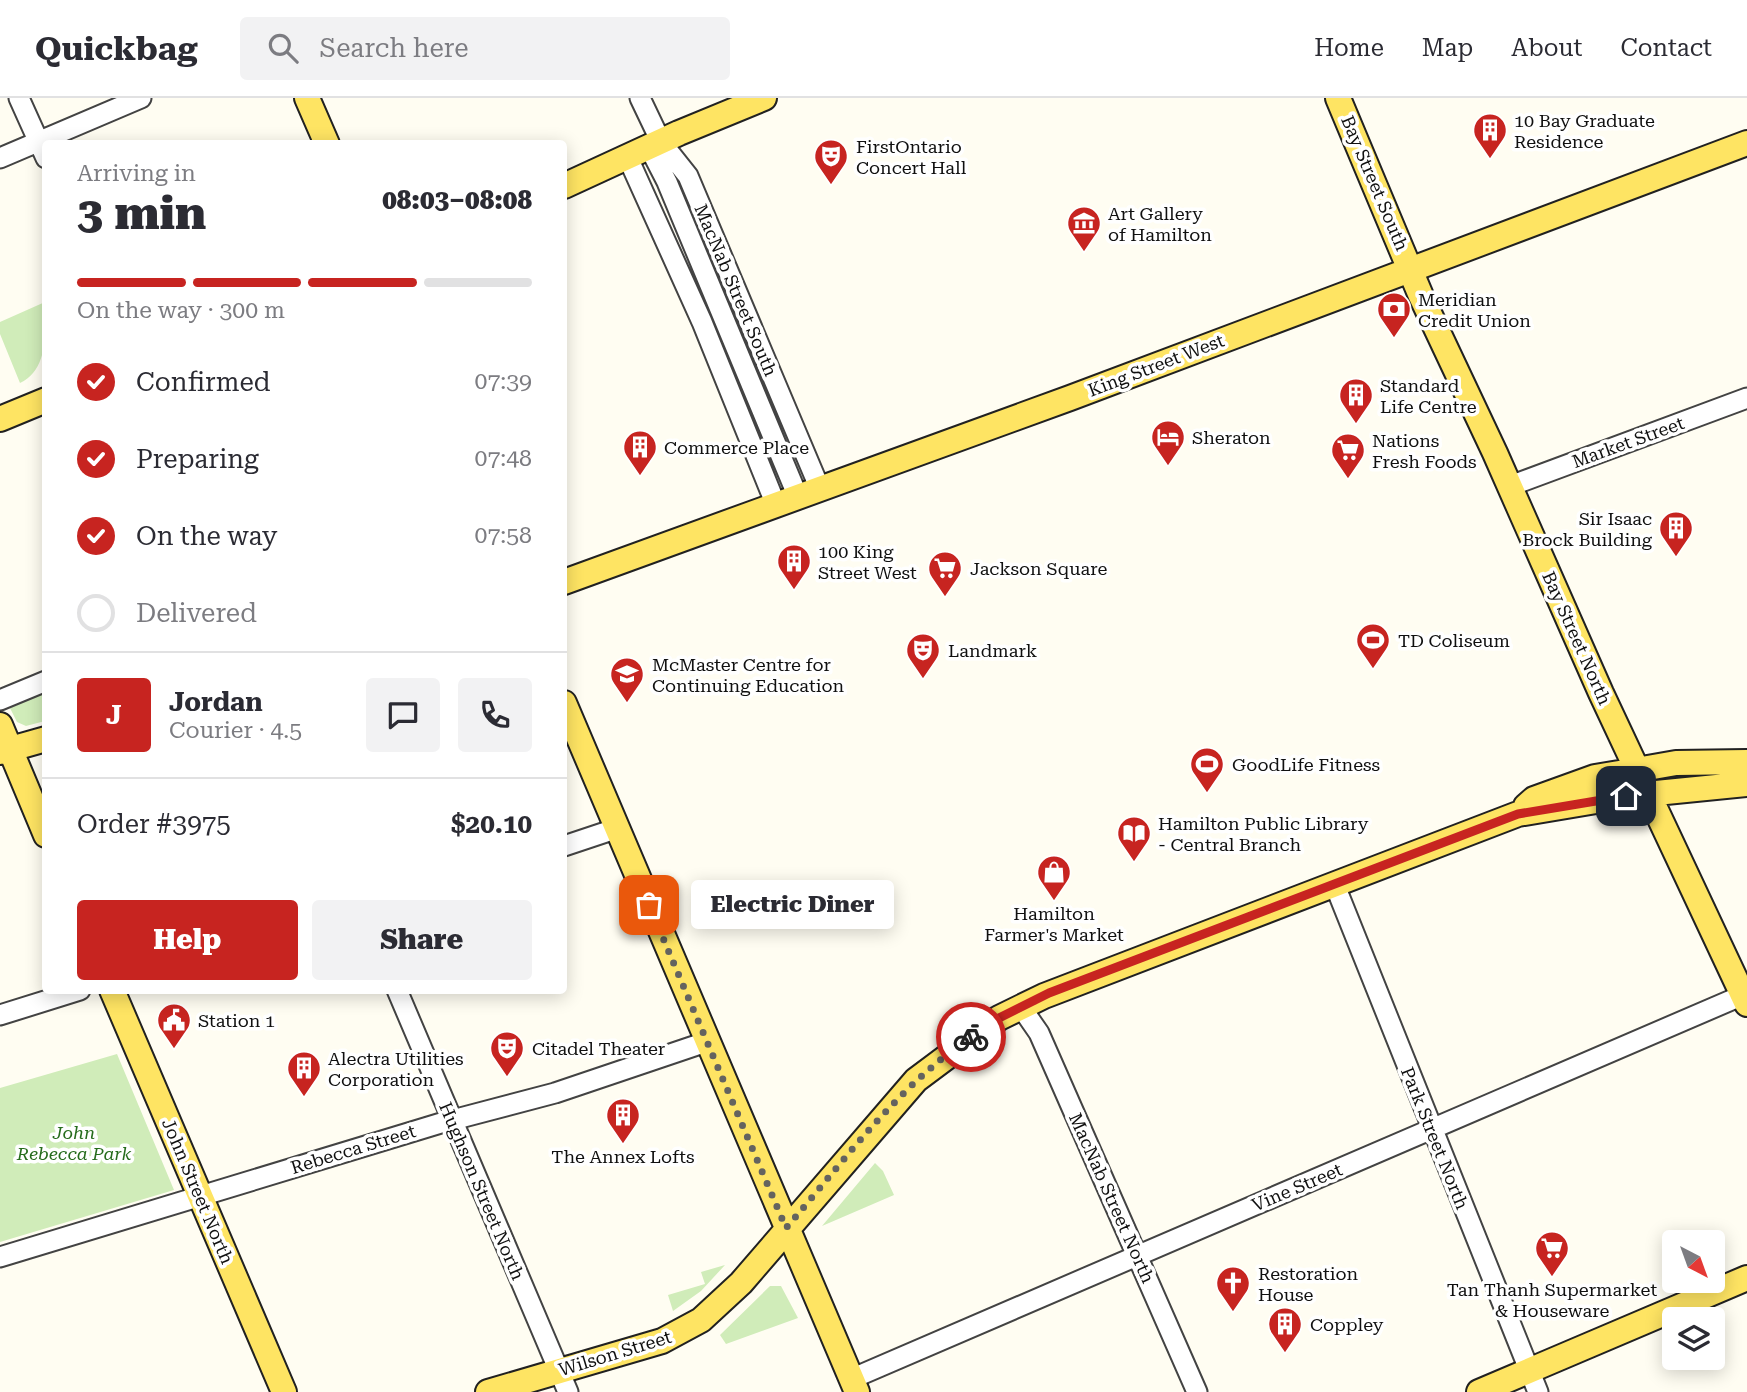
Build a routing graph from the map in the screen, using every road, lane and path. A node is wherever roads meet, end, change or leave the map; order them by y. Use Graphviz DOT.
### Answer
graph roads {
  1 [pos="19,98"];
  2 [pos="141,98"];
  3 [pos="307,98"];
  4 [pos="640,98"];
  5 [pos="764,98"];
  6 [pos="1338,98"];
  7 [pos="61,140"];
  8 [pos="325,140"];
  9 [pos="1747,143"];
  10 [pos="646,149"];
  11 [pos="42,150"];
  12 [pos="0,158"];
  13 [pos="567,185"];
  14 [pos="1411,269"];
  15 [pos="1747,398"];
  16 [pos="42,402"];
  17 [pos="0,419"];
  18 [pos="1510,486"];
  19 [pos="798,497"];
  20 [pos="567,581"];
  21 [pos="42,683"];
  22 [pos="0,701"];
  23 [pos="567,710"];
  24 [pos="0,726"];
  25 [pos="42,740"];
  26 [pos="5,751"];
  27 [pos="1747,762"];
  28 [pos="1638,769"];
  29 [pos="1747,784"];
  30 [pos="1650,793"];
  31 [pos="1518,814"];
  32 [pos="42,827"];
  33 [pos="618,828"];
  34 [pos="567,845"];
  35 [pos="1334,883"];
  36 [pos="67,994"];
  37 [pos="114,994"];
  38 [pos="399,994"];
  39 [pos="1745,1000"];
  40 [pos="1021,1007"];
  41 [pos="0,1015"];
  42 [pos="706,1042"];
  43 [pos="452,1121"];
  44 [pos="1432,1129"];
  45 [pos="200,1195"];
  46 [pos="786,1228"];
  47 [pos="1137,1256"];
  48 [pos="0,1257"];
  49 [pos="1747,1278"];
  50 [pos="564,1381"];
  51 [pos="1533,1381"];
  52 [pos="854,1385"];
  53 [pos="284,1392"];
  54 [pos="488,1392"];
  55 [pos="1197,1392"];
  56 [pos="1479,1392"];
  1 -- 11 [label="street"];
  2 -- 7 [label="street"];
  3 -- 8 [label="main road"];
  4 -- 10 [label="street, MacNab Street South"];
  5 -- 10 [label="main road"];
  6 -- 14 [label="main road, Bay Street South"];
  9 -- 14 [label="main road, King Street West"];
  10 -- 13 [label="main road"];
  10 -- 19 [label="street, MacNab Street South"];
  10 -- 19 [label="street, MacNab Street South"];
  11 -- 12 [label="street"];
  14 -- 18 [label="main road, Bay Street North"];
  14 -- 19 [label="main road, King Street West"];
  15 -- 18 [label="street, Market Street"];
  16 -- 17 [label="main road"];
  18 -- 28 [label="main road, Bay Street North"];
  19 -- 20 [label="main road, King Street West"];
  21 -- 22 [label="street"];
  23 -- 33 [label="main road"];
  24 -- 26 [label="main road"];
  25 -- 26 [label="main road"];
  26 -- 32 [label="main road"];
  27 -- 28 [label="main road"];
  28 -- 30 [label="main road, Bay Street North"];
  28 -- 31 [label="main road"];
  29 -- 30 [label="main road"];
  30 -- 31 [label="main road"];
  30 -- 39 [label="main road, Bay Street North"];
  31 -- 35 [label="main road, Wilson Street"];
  33 -- 34 [label="street"];
  33 -- 42 [label="main road"];
  35 -- 40 [label="main road, Wilson Street"];
  35 -- 44 [label="street, Park Street North"];
  36 -- 41 [label="street"];
  37 -- 45 [label="main road, John Street North"];
  38 -- 43 [label="street, Hughson Street North"];
  39 -- 44 [label="street, Vine Street"];
  40 -- 46 [label="main road, Wilson Street"];
  40 -- 47 [label="street, MacNab Street North"];
  42 -- 43 [label="street, Rebecca Street"];
  42 -- 46 [label="main road"];
  43 -- 45 [label="street, Rebecca Street"];
  43 -- 50 [label="street, Hughson Street North"];
  44 -- 47 [label="street, Vine Street"];
  44 -- 51 [label="street, Park Street North"];
  45 -- 48 [label="street, Rebecca Street"];
  45 -- 53 [label="main road, John Street North"];
  46 -- 50 [label="main road, Wilson Street"];
  46 -- 52 [label="main road"];
  47 -- 52 [label="street, Vine Street"];
  47 -- 55 [label="street, MacNab Street North"];
  49 -- 51 [label="main road"];
  50 -- 54 [label="main road, Wilson Street"];
  51 -- 56 [label="main road"];
}
